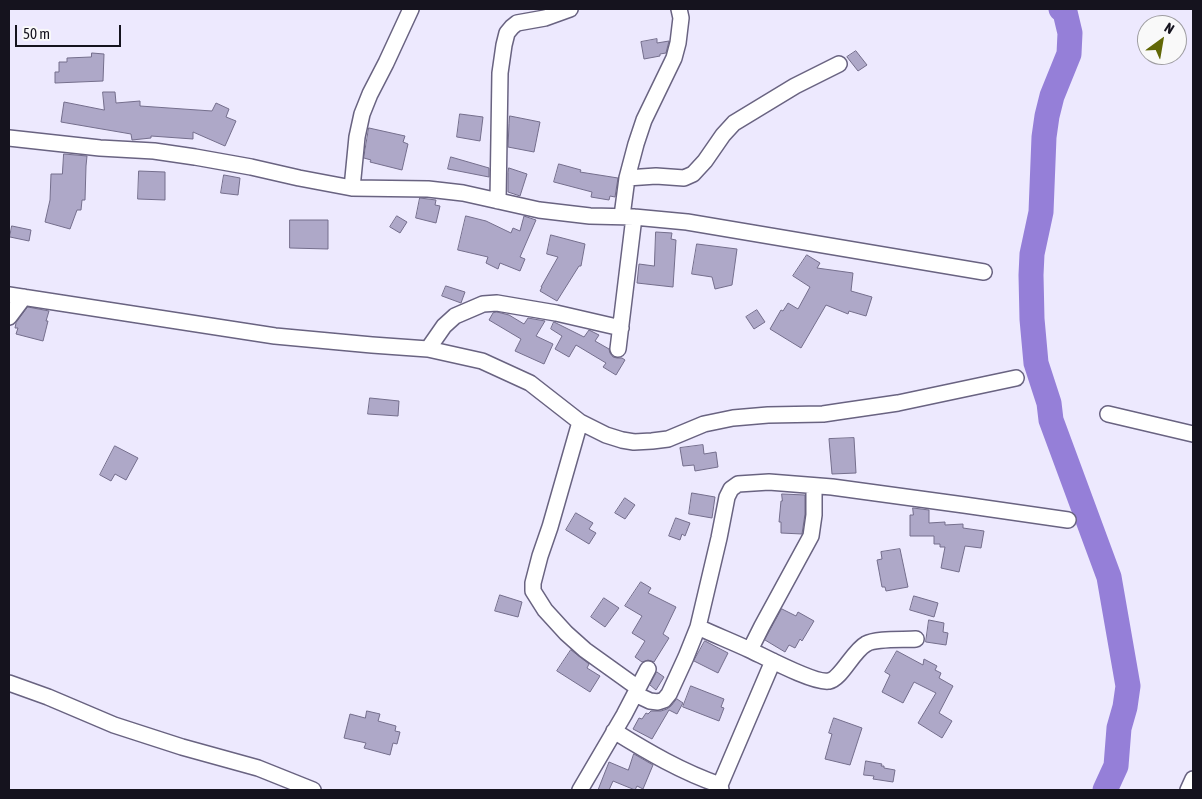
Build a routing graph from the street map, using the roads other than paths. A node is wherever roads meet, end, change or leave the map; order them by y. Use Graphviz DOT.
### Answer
graph roads {
  1 [pos="411,9"];
  2 [pos="570,9"];
  3 [pos="679,9"];
  4 [pos="839,64"];
  5 [pos="9,138"];
  6 [pos="627,178"];
  7 [pos="352,188"];
  8 [pos="498,201"];
  9 [pos="628,216"];
  10 [pos="984,272"];
  11 [pos="9,294"];
  12 [pos="24,297"];
  13 [pos="9,316"];
  14 [pos="621,328"];
  15 [pos="428,349"];
  16 [pos="618,349"];
  17 [pos="1016,378"];
  18 [pos="1108,414"];
  19 [pos="580,422"];
  20 [pos="1193,434"];
  21 [pos="814,486"];
  22 [pos="1068,520"];
  23 [pos="698,627"];
  24 [pos="916,639"];
  25 [pos="750,650"];
  26 [pos="773,661"];
  27 [pos="648,670"];
  28 [pos="9,683"];
  29 [pos="636,691"];
  30 [pos="614,731"];
  31 [pos="1193,779"];
  32 [pos="721,788"];
  33 [pos="313,790"];
  34 [pos="580,790"];
  35 [pos="1188,790"];
  1 -- 7 [label="street"];
  2 -- 8 [label="street"];
  3 -- 6 [label="street"];
  4 -- 6 [label="street"];
  5 -- 7 [label="street"];
  6 -- 9 [label="street"];
  7 -- 8 [label="street"];
  8 -- 9 [label="street"];
  9 -- 10 [label="street"];
  9 -- 14 [label="street"];
  11 -- 12 [label="street"];
  12 -- 13 [label="street"];
  12 -- 15 [label="street"];
  14 -- 15 [label="street"];
  14 -- 16 [label="street"];
  15 -- 19 [label="street"];
  17 -- 19 [label="street"];
  18 -- 20 [label="street"];
  19 -- 29 [label="street"];
  21 -- 22 [label="street"];
  21 -- 23 [label="street"];
  21 -- 25 [label="street"];
  23 -- 25 [label="street"];
  23 -- 29 [label="street"];
  24 -- 26 [label="street"];
  25 -- 26 [label="street"];
  26 -- 32 [label="street"];
  27 -- 29 [label="street"];
  28 -- 33 [label="street"];
  29 -- 30 [label="street"];
  30 -- 32 [label="street"];
  30 -- 34 [label="street"];
  31 -- 35 [label="street"];
}
